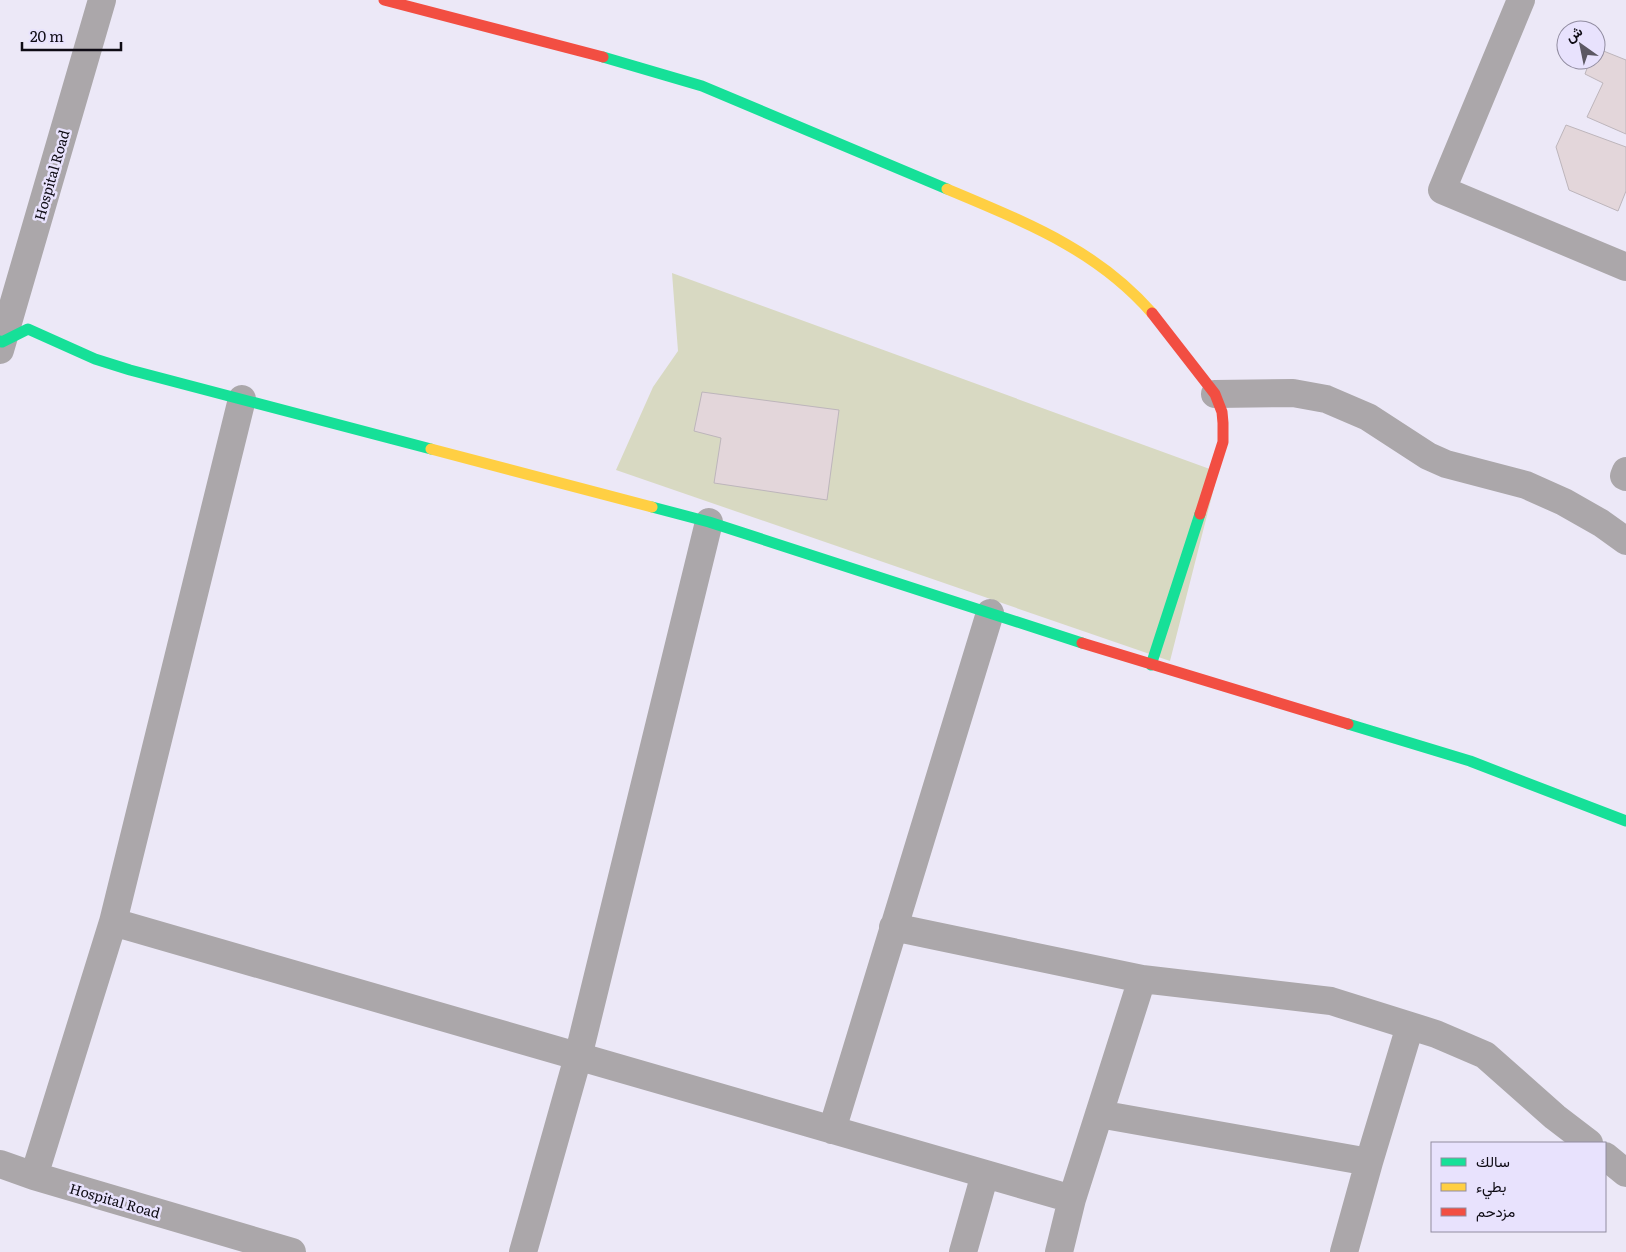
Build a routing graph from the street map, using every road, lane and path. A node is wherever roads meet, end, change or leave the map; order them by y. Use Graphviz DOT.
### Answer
graph roads {
  1 [pos="102,0"];
  2 [pos="384,0"];
  3 [pos="1521,0"];
  4 [pos="1626,268"];
  5 [pos="1,344"];
  6 [pos="1215,394"];
  7 [pos="242,399"];
  8 [pos="1626,471"];
  9 [pos="1626,477"];
  10 [pos="709,522"];
  11 [pos="1626,541"];
  12 [pos="990,613"];
  13 [pos="1151,665"];
  14 [pos="1626,821"];
  15 [pos="113,922"];
  16 [pos="893,927"];
  17 [pos="1142,978"];
  18 [pos="1410,1026"];
  19 [pos="578,1057"];
  20 [pos="1099,1114"];
  21 [pos="832,1130"];
  22 [pos="1588,1142"];
  23 [pos="1606,1157"];
  24 [pos="1369,1162"];
  25 [pos="0,1164"];
  26 [pos="1626,1173"];
  27 [pos="985,1174"];
  28 [pos="34,1176"];
  29 [pos="1072,1199"];
  30 [pos="227,1243"];
  31 [pos="292,1252"];
  32 [pos="523,1252"];
  33 [pos="963,1252"];
  34 [pos="1059,1252"];
  35 [pos="1344,1252"];
  1 -- 5 [label="street, Hospital Road"];
  2 -- 6 [label="street"];
  3 -- 4 [label="street"];
  5 -- 7 [label="street"];
  6 -- 11 [label="street"];
  6 -- 13 [label="street"];
  7 -- 10 [label="street"];
  7 -- 15 [label="street"];
  8 -- 9 [label="street"];
  10 -- 12 [label="street"];
  10 -- 19 [label="street"];
  12 -- 13 [label="street"];
  12 -- 16 [label="street"];
  13 -- 14 [label="street"];
  15 -- 19 [label="street"];
  15 -- 28 [label="street"];
  16 -- 17 [label="street"];
  16 -- 21 [label="street"];
  17 -- 18 [label="street"];
  17 -- 20 [label="street"];
  18 -- 22 [label="street"];
  18 -- 24 [label="street"];
  19 -- 21 [label="street"];
  19 -- 32 [label="street"];
  20 -- 24 [label="street"];
  20 -- 29 [label="street"];
  21 -- 27 [label="street"];
  23 -- 26 [label="street"];
  24 -- 35 [label="street"];
  25 -- 28 [label="street, Hospital Road"];
  27 -- 29 [label="street"];
  27 -- 33 [label="street"];
  28 -- 30 [label="street, Hospital Road"];
  29 -- 34 [label="street"];
  30 -- 31 [label="street, Hospital Road"];
}
